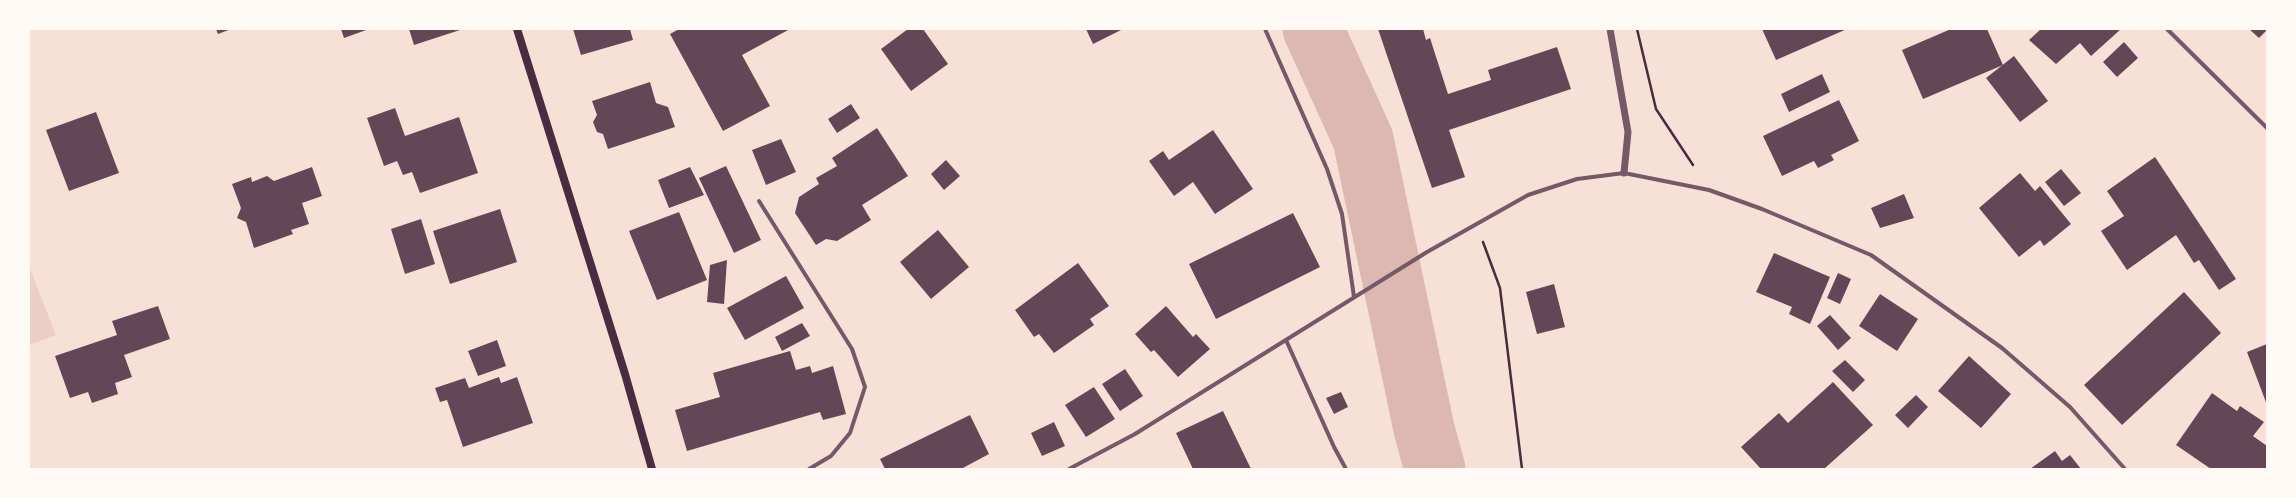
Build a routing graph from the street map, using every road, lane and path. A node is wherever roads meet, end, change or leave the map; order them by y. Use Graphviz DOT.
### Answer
graph roads {
  1 [pos="517,29"];
  2 [pos="1265,29"];
  3 [pos="1610,29"];
  4 [pos="1637,29"];
  5 [pos="2168,29"];
  6 [pos="2267,128"];
  7 [pos="1624,173"];
  8 [pos="1709,190"];
  9 [pos="759,201"];
  10 [pos="1476,223"];
  11 [pos="1354,297"];
  12 [pos="1286,340"];
  13 [pos="652,469"];
  14 [pos="809,469"];
  15 [pos="1069,469"];
  16 [pos="1346,469"];
  17 [pos="1522,469"];
  18 [pos="2125,469"];
  1 -- 13 [label="main road"];
  2 -- 11 [label="street"];
  3 -- 7 [label="street"];
  4 -- 8 [label="path"];
  5 -- 6 [label="street"];
  7 -- 8 [label="street"];
  7 -- 10 [label="street"];
  8 -- 18 [label="street"];
  9 -- 14 [label="street"];
  10 -- 11 [label="street"];
  10 -- 17 [label="path"];
  11 -- 12 [label="street"];
  12 -- 15 [label="street"];
  12 -- 16 [label="street"];
}
